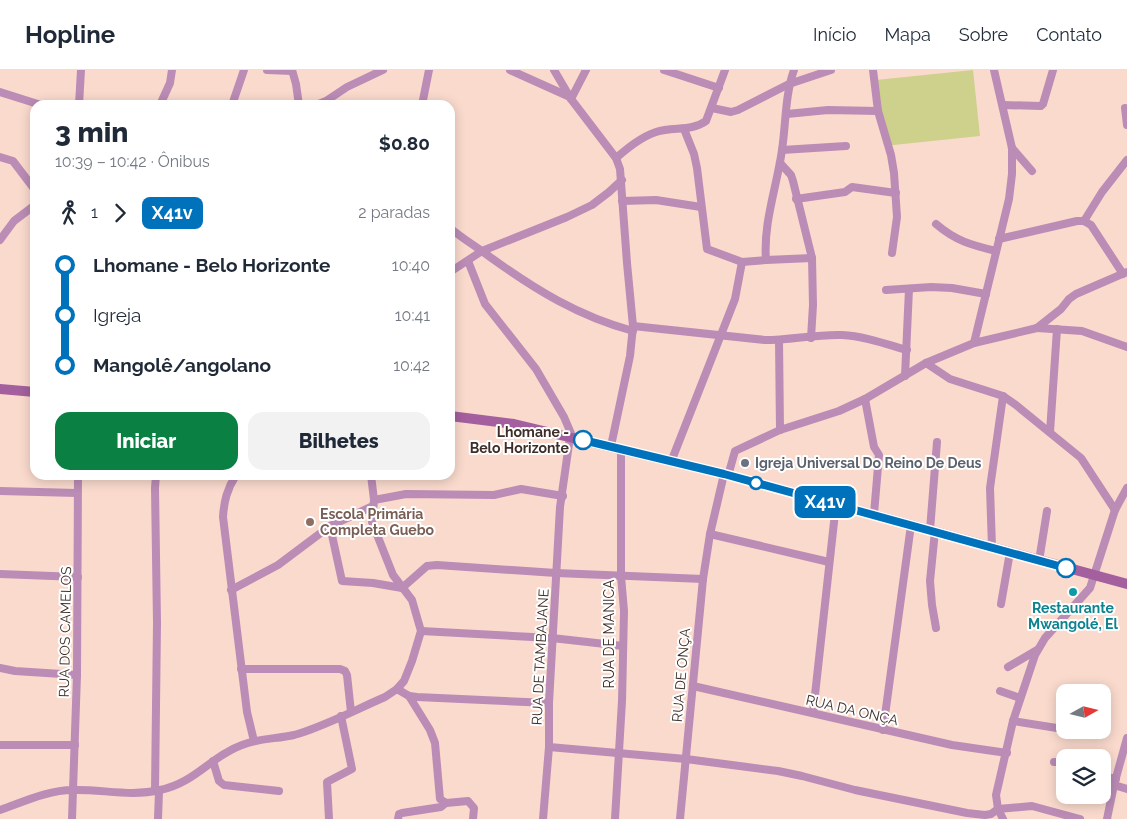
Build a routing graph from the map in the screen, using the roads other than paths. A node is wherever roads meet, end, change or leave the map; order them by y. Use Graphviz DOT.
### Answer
graph roads {
  1 [pos="81,70"];
  2 [pos="172,70"];
  3 [pos="244,70"];
  4 [pos="267,70"];
  5 [pos="292,70"];
  6 [pos="383,70"];
  7 [pos="429,70"];
  8 [pos="510,70"];
  9 [pos="554,70"];
  10 [pos="586,70"];
  11 [pos="664,70"];
  12 [pos="725,70"];
  13 [pos="794,70"];
  14 [pos="831,70"];
  15 [pos="873,70"];
  16 [pos="994,70"];
  17 [pos="1053,70"];
  18 [pos="789,84"];
  19 [pos="719,88"];
  20 [pos="0,92"];
  21 [pos="570,98"];
  22 [pos="79,100"];
  23 [pos="162,100"];
  24 [pos="234,100"];
  25 [pos="299,100"];
  26 [pos="328,100"];
  27 [pos="423,100"];
  28 [pos="30,102"];
  29 [pos="1003,105"];
  30 [pos="712,108"];
  31 [pos="1125,108"];
  32 [pos="878,111"];
  33 [pos="787,114"];
  34 [pos="1127,125"];
  35 [pos="684,129"];
  36 [pos="846,146"];
  37 [pos="1012,148"];
  38 [pos="782,150"];
  39 [pos="0,157"];
  40 [pos="616,158"];
  41 [pos="1127,160"];
  42 [pos="780,162"];
  43 [pos="1032,171"];
  44 [pos="622,180"];
  45 [pos="30,184"];
  46 [pos="896,192"];
  47 [pos="796,199"];
  48 [pos="622,201"];
  49 [pos="701,206"];
  50 [pos="30,209"];
  51 [pos="1084,221"];
  52 [pos="936,224"];
  53 [pos="455,232"];
  54 [pos="999,239"];
  55 [pos="0,240"];
  56 [pos="482,251"];
  57 [pos="996,251"];
  58 [pos="892,254"];
  59 [pos="812,258"];
  60 [pos="766,260"];
  61 [pos="468,261"];
  62 [pos="742,262"];
  63 [pos="455,269"];
  64 [pos="1125,273"];
  65 [pos="909,289"];
  66 [pos="886,290"];
  67 [pos="986,294"];
  68 [pos="1037,328"];
  69 [pos="1057,328"];
  70 [pos="633,329"];
  71 [pos="722,334"];
  72 [pos="810,338"];
  73 [pos="779,340"];
  74 [pos="974,343"];
  75 [pos="1127,347"];
  76 [pos="907,350"];
  77 [pos="926,363"];
  78 [pos="905,376"];
  79 [pos="0,389"];
  80 [pos="30,392"];
  81 [pos="1003,396"];
  82 [pos="865,399"];
  83 [pos="455,417"];
  84 [pos="780,430"];
  85 [pos="1050,432"];
  86 [pos="571,437"];
  87 [pos="937,442"];
  88 [pos="616,448"];
  89 [pos="671,462"];
  90 [pos="726,475"];
  91 [pos="78,480"];
  92 [pos="156,480"];
  93 [pos="233,480"];
  94 [pos="372,480"];
  95 [pos="1127,488"];
  96 [pos="0,491"];
  97 [pos="77,493"];
  98 [pos="563,496"];
  99 [pos="374,503"];
  100 [pos="836,504"];
  101 [pos="1114,510"];
  102 [pos="1047,511"];
  103 [pos="874,514"];
  104 [pos="911,525"];
  105 [pos="330,526"];
  106 [pos="932,531"];
  107 [pos="710,534"];
  108 [pos="992,547"];
  109 [pos="1010,552"];
  110 [pos="1039,561"];
  111 [pos="829,562"];
  112 [pos="556,573"];
  113 [pos="0,574"];
  114 [pos="621,576"];
  115 [pos="1095,576"];
  116 [pos="78,577"];
  117 [pos="703,580"];
  118 [pos="1127,584"];
  119 [pos="402,588"];
  120 [pos="231,590"];
  121 [pos="1001,604"];
  122 [pos="936,628"];
  123 [pos="421,632"];
  124 [pos="552,638"];
  125 [pos="623,646"];
  126 [pos="1038,649"];
  127 [pos="1008,667"];
  128 [pos="0,668"];
  129 [pos="241,669"];
  130 [pos="77,676"];
  131 [pos="693,686"];
  132 [pos="397,689"];
  133 [pos="1000,692"];
  134 [pos="408,696"];
  135 [pos="1020,698"];
  136 [pos="549,703"];
  137 [pos="352,712"];
  138 [pos="813,713"];
  139 [pos="341,716"];
  140 [pos="1014,721"];
  141 [pos="1056,728"];
  142 [pos="883,730"];
  143 [pos="1127,738"];
  144 [pos="254,741"];
  145 [pos="0,745"];
  146 [pos="75,745"];
  147 [pos="549,747"];
  148 [pos="618,753"];
  149 [pos="1007,754"];
  150 [pos="686,759"];
  151 [pos="213,761"];
  152 [pos="1111,780"];
  153 [pos="1115,782"];
  154 [pos="1127,789"];
  155 [pos="73,790"];
  156 [pos="157,791"];
  157 [pos="279,791"];
  158 [pos="446,803"];
  159 [pos="998,809"];
  160 [pos="0,810"];
  161 [pos="72,819"];
  162 [pos="158,819"];
  163 [pos="329,819"];
  164 [pos="398,819"];
  165 [pos="473,819"];
  166 [pos="543,819"];
  167 [pos="614,819"];
  168 [pos="680,819"];
  169 [pos="1003,819"];
  170 [pos="1080,819"];
  171 [pos="1107,819"];
  1 -- 22 [label="street"];
  2 -- 23 [label="street"];
  3 -- 24 [label="street"];
  4 -- 5 [label="street"];
  5 -- 25 [label="street"];
  6 -- 26 [label="street"];
  7 -- 27 [label="street"];
  8 -- 21 [label="street"];
  9 -- 21 [label="street"];
  10 -- 21 [label="street"];
  11 -- 19 [label="street"];
  12 -- 19 [label="street"];
  13 -- 18 [label="street"];
  14 -- 18 [label="street"];
  15 -- 32 [label="street"];
  16 -- 29 [label="street"];
  17 -- 29 [label="street"];
  18 -- 30 [label="street"];
  18 -- 33 [label="street"];
  19 -- 30 [label="street"];
  20 -- 28 [label="street"];
  21 -- 40 [label="street"];
  29 -- 37 [label="street"];
  30 -- 35 [label="street"];
  31 -- 34 [label="street"];
  32 -- 33 [label="street"];
  32 -- 46 [label="street"];
  33 -- 38 [label="street"];
  35 -- 40 [label="street"];
  35 -- 49 [label="street"];
  36 -- 38 [label="street"];
  37 -- 43 [label="street"];
  37 -- 54 [label="street"];
  38 -- 42 [label="street"];
  39 -- 45 [label="street"];
  40 -- 44 [label="street, RUA DE MANICA"];
  41 -- 51 [label="street"];
  42 -- 47 [label="street"];
  42 -- 60 [label="street"];
  44 -- 48 [label="street, RUA DE MANICA"];
  44 -- 56 [label="street"];
  46 -- 47 [label="street"];
  46 -- 58 [label="street"];
  47 -- 59 [label="street"];
  48 -- 49 [label="street"];
  48 -- 70 [label="street, RUA DE MANICA"];
  49 -- 62 [label="street"];
  50 -- 55 [label="street"];
  51 -- 54 [label="street"];
  51 -- 64 [label="street"];
  52 -- 57 [label="street"];
  53 -- 56 [label="street"];
  54 -- 57 [label="street"];
  56 -- 61 [label="street"];
  56 -- 70 [label="street"];
  57 -- 67 [label="street"];
  59 -- 60 [label="street"];
  59 -- 72 [label="street"];
  60 -- 62 [label="street"];
  61 -- 63 [label="street"];
  61 -- 86 [label="street"];
  62 -- 71 [label="street"];
  64 -- 68 [label="street"];
  65 -- 66 [label="street"];
  65 -- 67 [label="street"];
  65 -- 76 [label="street"];
  67 -- 74 [label="street"];
  68 -- 69 [label="street"];
  68 -- 74 [label="street, RUA DE ONÇA"];
  69 -- 75 [label="street"];
  69 -- 85 [label="street"];
  70 -- 71 [label="street"];
  70 -- 88 [label="street, RUA DE MANICA"];
  71 -- 73 [label="street"];
  71 -- 89 [label="street"];
  72 -- 73 [label="street"];
  72 -- 76 [label="street"];
  73 -- 84 [label="street"];
  74 -- 77 [label="street, RUA DE ONÇA"];
  76 -- 78 [label="street"];
  77 -- 78 [label="street, RUA DE ONÇA"];
  77 -- 81 [label="street"];
  78 -- 82 [label="street, RUA DE ONÇA"];
  79 -- 80 [label="main road"];
  81 -- 85 [label="street"];
  81 -- 108 [label="street"];
  82 -- 84 [label="street, RUA DE ONÇA"];
  82 -- 103 [label="street"];
  83 -- 86 [label="main road"];
  84 -- 90 [label="street, RUA DE ONÇA"];
  85 -- 101 [label="street"];
  86 -- 88 [label="main road"];
  86 -- 98 [label="street, RUA DE TAMBAJANE"];
  87 -- 106 [label="street"];
  88 -- 89 [label="main road"];
  88 -- 114 [label="street, RUA DE MANICA"];
  89 -- 90 [label="main road"];
  90 -- 100 [label="main road"];
  90 -- 107 [label="street, RUA DE ONÇA"];
  91 -- 97 [label="street, RUA DOS CAMELOS"];
  92 -- 156 [label="street"];
  93 -- 120 [label="street"];
  94 -- 99 [label="street"];
  95 -- 101 [label="street"];
  96 -- 97 [label="street"];
  97 -- 116 [label="street, RUA DOS CAMELOS"];
  98 -- 99 [label="street"];
  98 -- 112 [label="street, RUA DE TAMBAJANE"];
  99 -- 105 [label="street"];
  99 -- 119 [label="street"];
  100 -- 103 [label="main road"];
  100 -- 111 [label="street"];
  101 -- 115 [label="street"];
  102 -- 110 [label="street"];
  103 -- 104 [label="main road"];
  104 -- 106 [label="main road"];
  104 -- 142 [label="street"];
  105 -- 119 [label="street"];
  105 -- 120 [label="street"];
  106 -- 108 [label="main road"];
  106 -- 122 [label="street"];
  107 -- 111 [label="street"];
  107 -- 117 [label="street, RUA DE ONÇA"];
  108 -- 109 [label="main road"];
  109 -- 110 [label="main road"];
  109 -- 121 [label="street"];
  110 -- 115 [label="main road"];
  111 -- 138 [label="street"];
  112 -- 114 [label="street"];
  112 -- 119 [label="street"];
  112 -- 124 [label="street, RUA DE TAMBAJANE"];
  113 -- 116 [label="street"];
  114 -- 117 [label="street"];
  114 -- 125 [label="street, RUA DE MANICA"];
  115 -- 118 [label="main road"];
  115 -- 126 [label="street"];
  116 -- 130 [label="street, RUA DOS CAMELOS"];
  117 -- 131 [label="street, RUA DE ONÇA"];
  119 -- 123 [label="street"];
  120 -- 129 [label="street"];
  123 -- 124 [label="street"];
  123 -- 132 [label="street"];
  124 -- 125 [label="street"];
  124 -- 136 [label="street, RUA DE TAMBAJANE"];
  125 -- 148 [label="street, RUA DE MANICA"];
  126 -- 127 [label="street"];
  126 -- 135 [label="street"];
  128 -- 130 [label="street"];
  129 -- 137 [label="street"];
  129 -- 144 [label="street"];
  130 -- 146 [label="street, RUA DOS CAMELOS"];
  131 -- 138 [label="street, RUA DA ONÇA"];
  131 -- 150 [label="street, RUA DE ONÇA"];
  132 -- 134 [label="street"];
  132 -- 137 [label="street"];
  133 -- 135 [label="street"];
  134 -- 136 [label="street"];
  134 -- 158 [label="street"];
  135 -- 140 [label="street"];
  136 -- 147 [label="street, RUA DE TAMBAJANE"];
  137 -- 139 [label="street"];
  138 -- 142 [label="street, RUA DA ONÇA"];
  139 -- 144 [label="street"];
  139 -- 163 [label="street"];
  140 -- 141 [label="street"];
  140 -- 149 [label="street"];
  142 -- 149 [label="street, RUA DA ONÇA"];
  143 -- 153 [label="street"];
  144 -- 151 [label="street"];
  145 -- 146 [label="street"];
  146 -- 155 [label="street, RUA DOS CAMELOS"];
  147 -- 148 [label="street"];
  147 -- 166 [label="street, RUA DE TAMBAJANE"];
  148 -- 150 [label="street"];
  148 -- 167 [label="street, RUA DE MANICA"];
  149 -- 159 [label="street"];
  150 -- 159 [label="street"];
  150 -- 168 [label="street, RUA DE ONÇA"];
  151 -- 156 [label="street"];
  151 -- 157 [label="street"];
  152 -- 153 [label="street"];
  153 -- 154 [label="street"];
  153 -- 171 [label="street"];
  155 -- 156 [label="street"];
  155 -- 160 [label="street"];
  155 -- 161 [label="street, RUA DOS CAMELOS"];
  156 -- 162 [label="street"];
  158 -- 164 [label="street"];
  158 -- 165 [label="street"];
  159 -- 169 [label="street"];
  159 -- 170 [label="street"];
}
